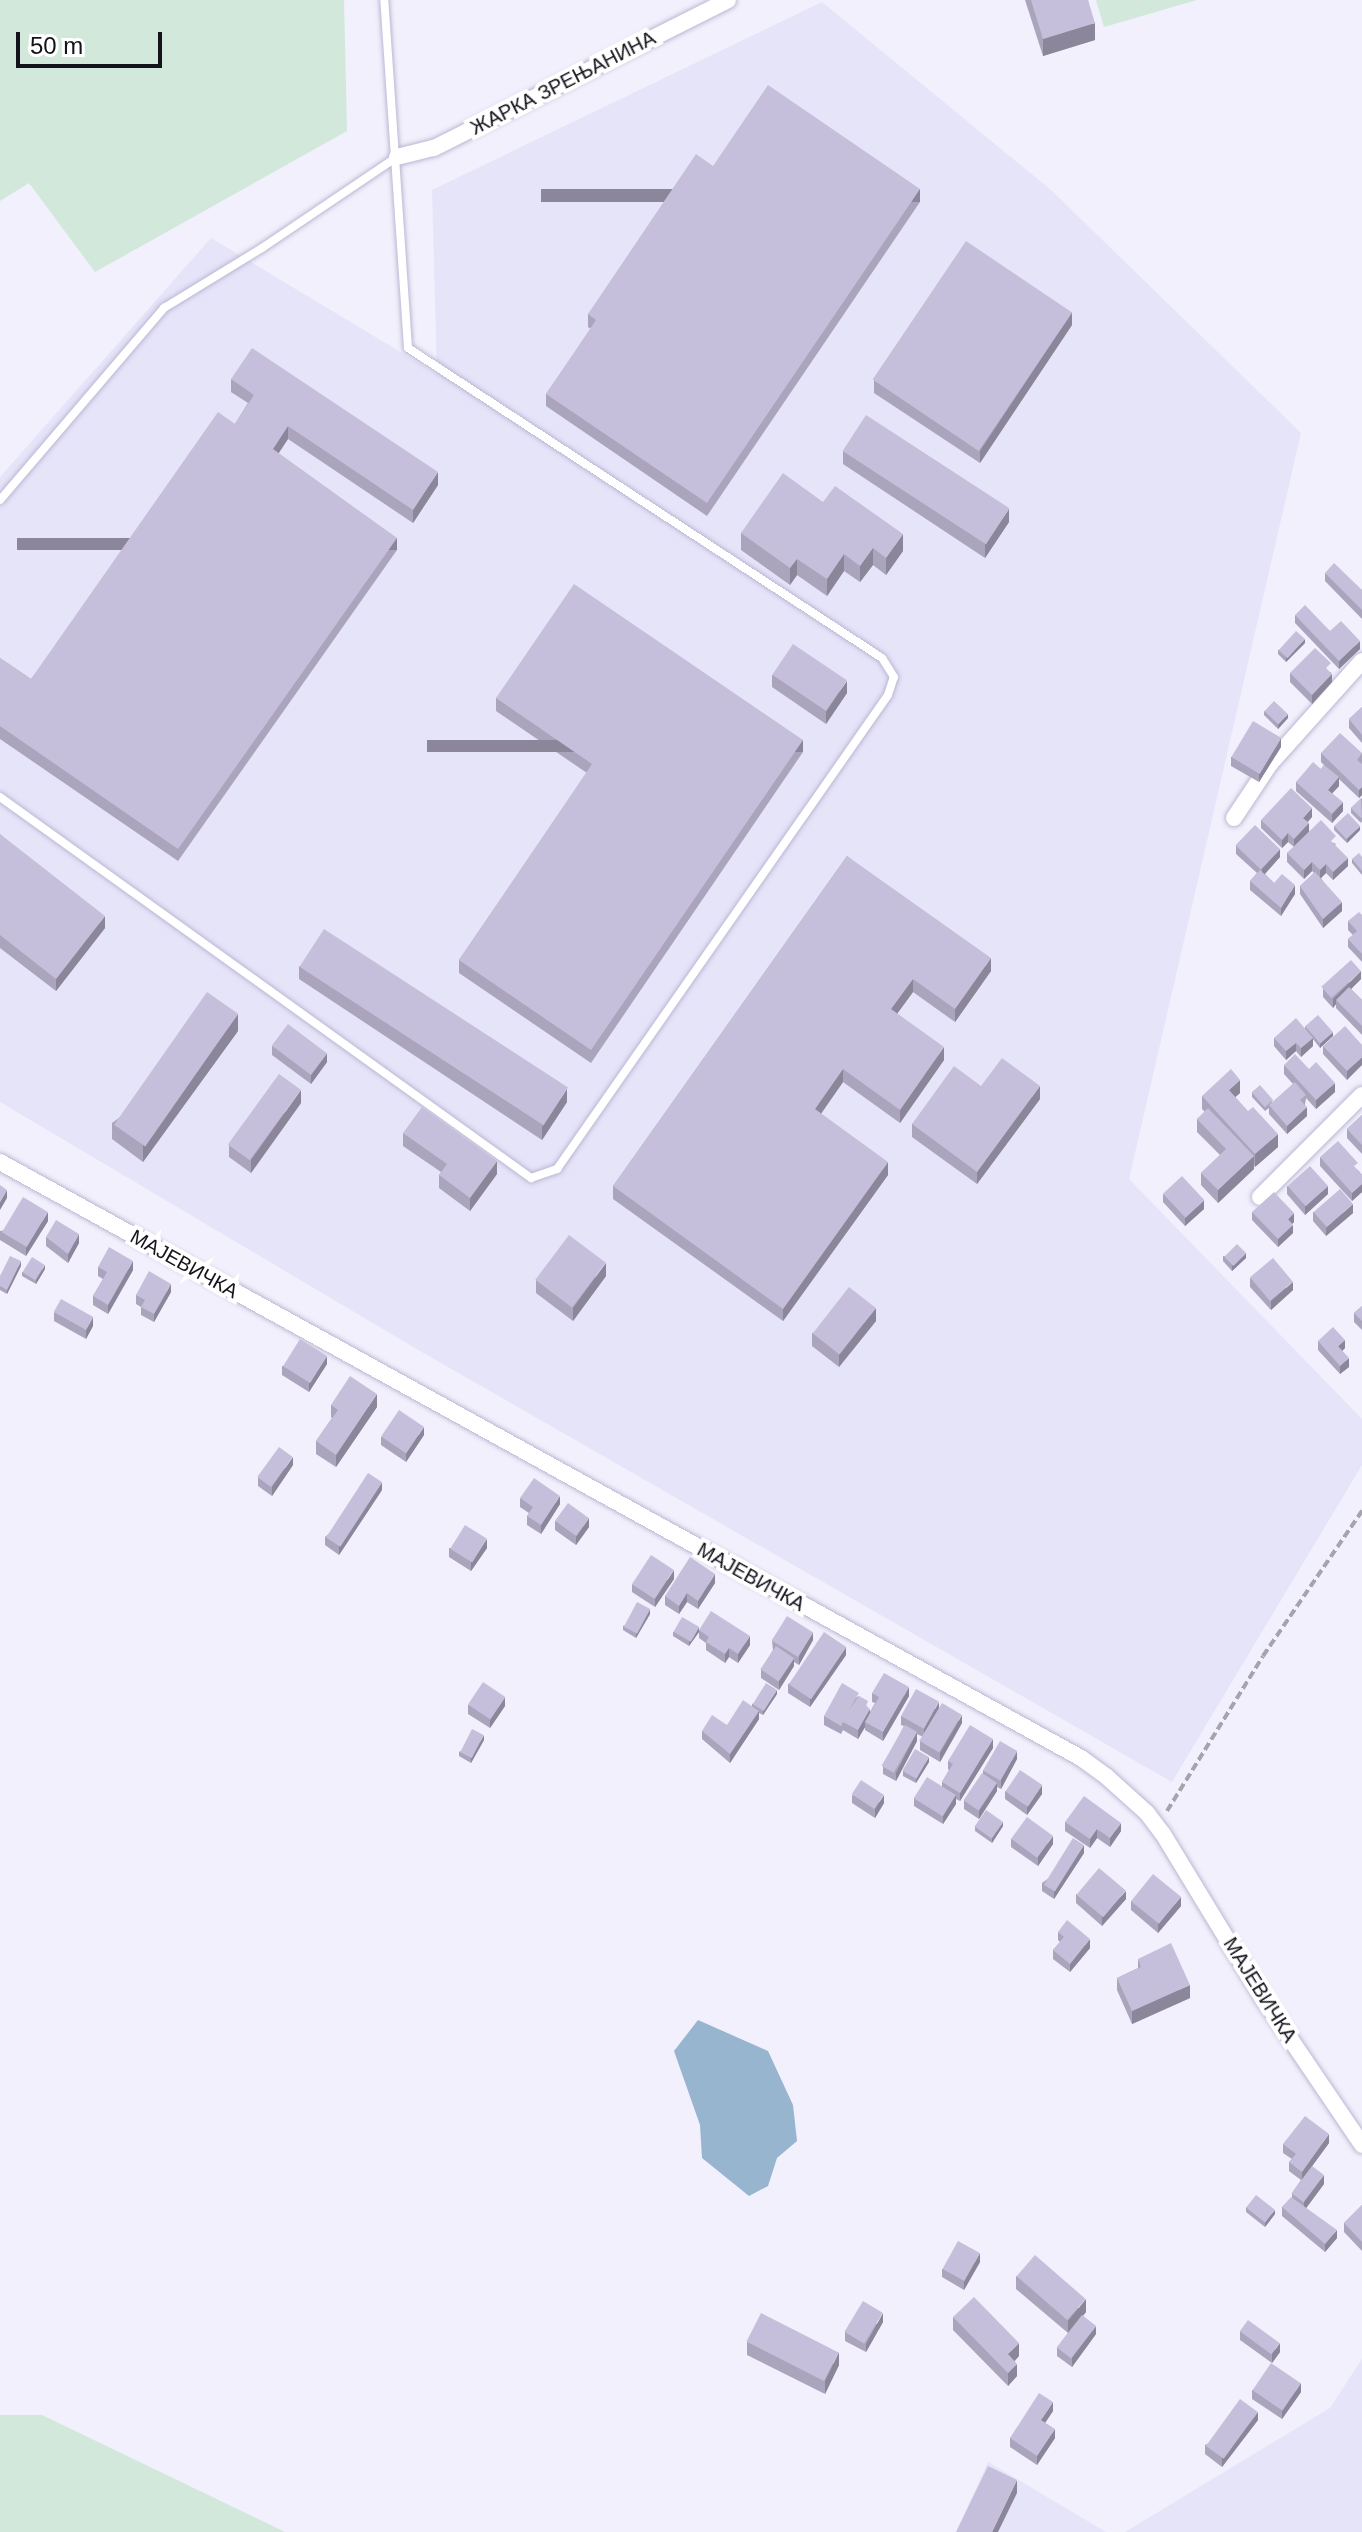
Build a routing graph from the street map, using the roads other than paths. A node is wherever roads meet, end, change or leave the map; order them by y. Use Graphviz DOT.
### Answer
graph roads {
  1 [pos="384,0"];
  2 [pos="728,0"];
  3 [pos="397,157"];
  4 [pos="0,500"];
  5 [pos="1362,661"];
  6 [pos="0,797"];
  7 [pos="1234,818"];
  8 [pos="1362,1095"];
  9 [pos="0,1162"];
  10 [pos="1260,1197"];
  11 [pos="1362,2145"];
  1 -- 3 [label="lane"];
  2 -- 3 [label="street, ЖАРКА ЗРЕЊАНИНА"];
  3 -- 4 [label="lane"];
  3 -- 6 [label="lane"];
  5 -- 7 [label="street"];
  8 -- 10 [label="street"];
  9 -- 11 [label="street, МАЈЕВИЧКА"];
}
